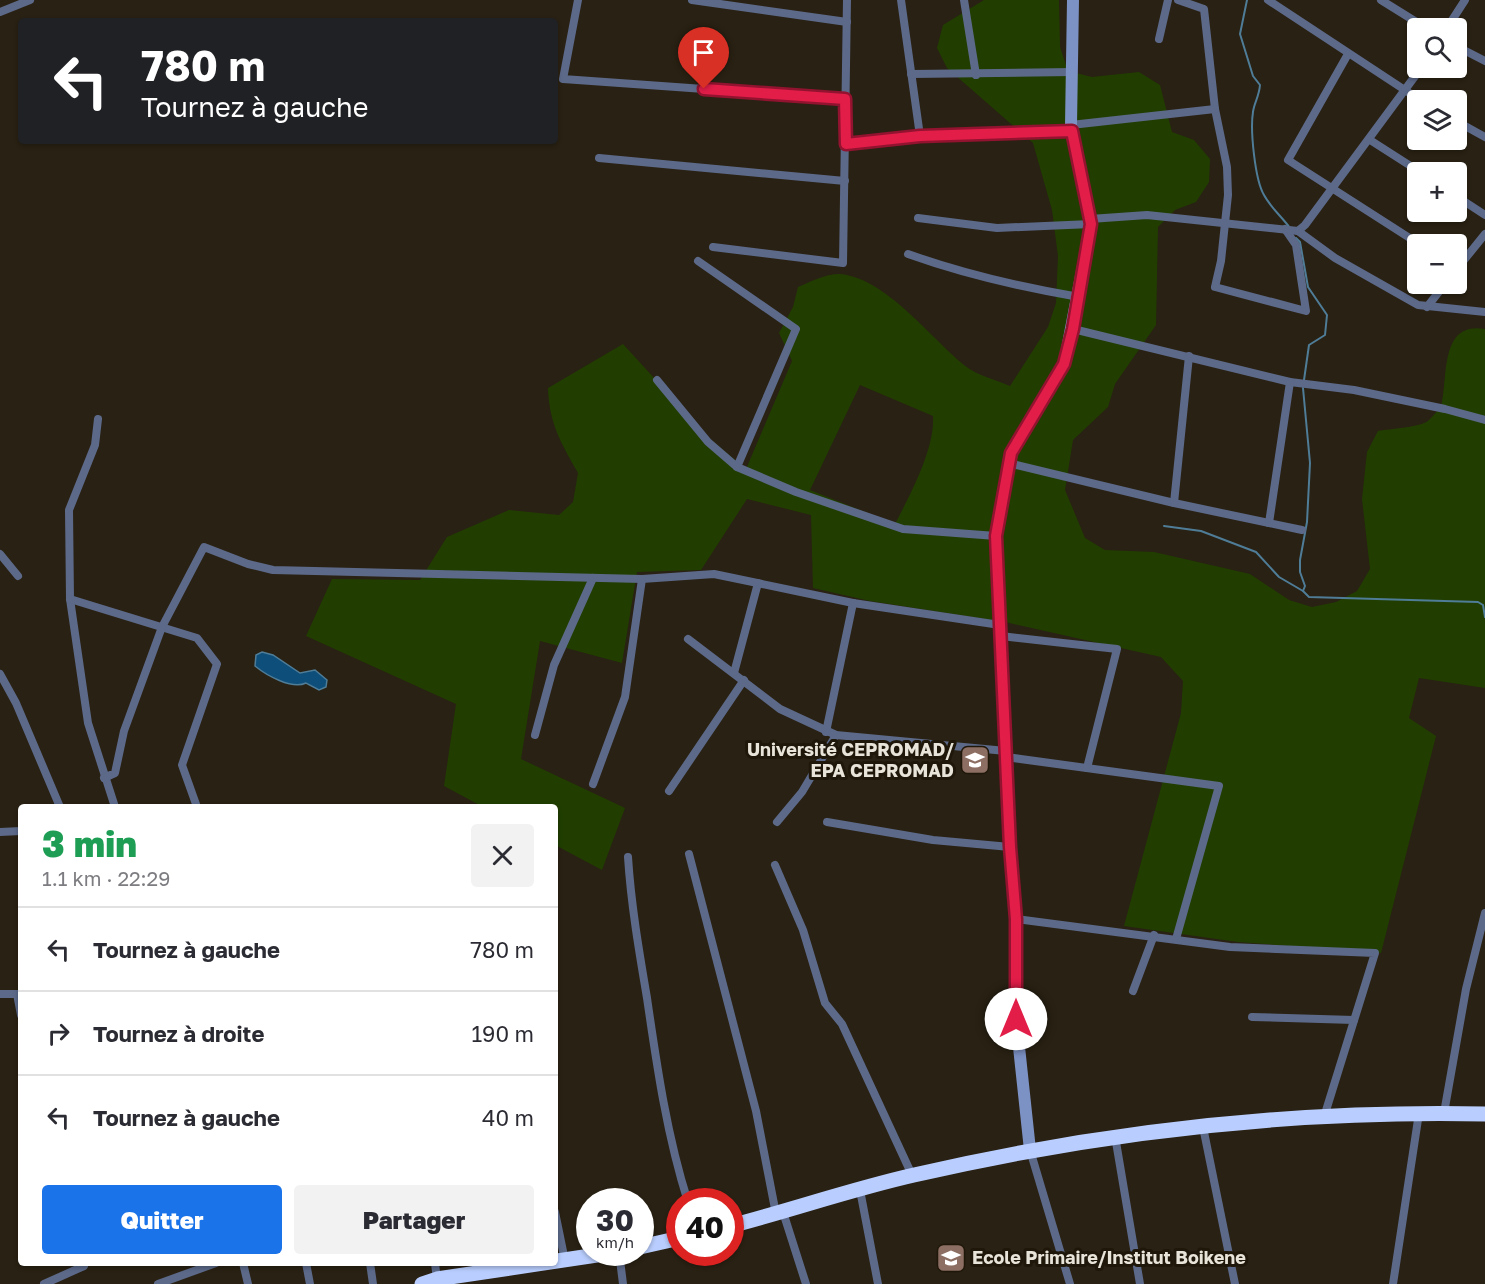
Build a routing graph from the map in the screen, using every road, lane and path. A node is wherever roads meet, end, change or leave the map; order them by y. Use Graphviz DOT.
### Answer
graph roads {
  1 [pos="30,0"];
  2 [pos="578,0"];
  3 [pos="692,0"];
  4 [pos="847,0"];
  5 [pos="901,0"];
  6 [pos="964,0"];
  7 [pos="1073,0"];
  8 [pos="1168,0"];
  9 [pos="1178,0"];
  10 [pos="1268,0"];
  11 [pos="1381,0"];
  12 [pos="1465,0"];
  13 [pos="0,12"];
  14 [pos="1410,18"];
  15 [pos="1453,18"];
  16 [pos="847,22"];
  17 [pos="1159,39"];
  18 [pos="1467,52"];
  19 [pos="1348,54"];
  20 [pos="1485,61"];
  21 [pos="1072,72"];
  22 [pos="911,74"];
  23 [pos="976,75"];
  24 [pos="1414,78"];
  25 [pos="1405,92"];
  26 [pos="845,99"];
  27 [pos="1215,109"];
  28 [pos="1467,127"];
  29 [pos="1072,128"];
  30 [pos="920,136"];
  31 [pos="1485,137"];
  32 [pos="1370,140"];
  33 [pos="846,144"];
  34 [pos="599,158"];
  35 [pos="1407,164"];
  36 [pos="845,181"];
  37 [pos="1331,190"];
  38 [pos="1467,203"];
  39 [pos="1485,215"];
  40 [pos="918,218"];
  41 [pos="1091,221"];
  42 [pos="1224,221"];
  43 [pos="1291,229"];
  44 [pos="1485,234"];
  45 [pos="1407,237"];
  46 [pos="713,247"];
  47 [pos="908,254"];
  48 [pos="1467,256"];
  49 [pos="698,261"];
  50 [pos="1437,294"];
  51 [pos="1079,297"];
  52 [pos="1427,307"];
  53 [pos="1485,312"];
  54 [pos="1073,329"];
  55 [pos="1189,356"];
  56 [pos="657,380"];
  57 [pos="1290,382"];
  58 [pos="98,419"];
  59 [pos="1485,420"];
  60 [pos="1008,464"];
  61 [pos="737,467"];
  62 [pos="1174,503"];
  63 [pos="1269,523"];
  64 [pos="1302,530"];
  65 [pos="996,536"];
  66 [pos="0,554"];
  67 [pos="18,576"];
  68 [pos="593,578"];
  69 [pos="642,579"];
  70 [pos="758,583"];
  71 [pos="70,599"];
  72 [pos="854,603"];
  73 [pos="162,627"];
  74 [pos="1001,631"];
  75 [pos="688,639"];
  76 [pos="734,673"];
  77 [pos="0,674"];
  78 [pos="744,680"];
  79 [pos="826,732"];
  80 [pos="535,735"];
  81 [pos="836,735"];
  82 [pos="1006,754"];
  83 [pos="1088,768"];
  84 [pos="104,778"];
  85 [pos="593,783"];
  86 [pos="669,791"];
  87 [pos="59,804"];
  88 [pos="114,804"];
  89 [pos="196,804"];
  90 [pos="777,822"];
  91 [pos="827,822"];
  92 [pos="18,831"];
  93 [pos="0,832"];
  94 [pos="1010,847"];
  95 [pos="689,854"];
  96 [pos="628,857"];
  97 [pos="775,865"];
  98 [pos="1485,914"];
  99 [pos="1016,919"];
  100 [pos="1154,935"];
  101 [pos="1176,939"];
  102 [pos="1132,991"];
  103 [pos="0,994"];
  104 [pos="18,994"];
  105 [pos="1252,1017"];
  106 [pos="1354,1020"];
  107 [pos="1419,1113"];
  108 [pos="1444,1113"];
  109 [pos="1485,1114"];
  110 [pos="1324,1118"];
  111 [pos="1203,1127"];
  112 [pos="1115,1136"];
  113 [pos="1030,1150"];
  114 [pos="912,1175"];
  115 [pos="683,1188"];
  116 [pos="860,1190"];
  117 [pos="780,1213"];
  118 [pos="744,1222"];
  119 [pos="558,1226"];
  120 [pos="576,1260"];
  121 [pos="566,1262"];
  122 [pos="558,1263"];
  123 [pos="84,1266"];
  124 [pos="208,1266"];
  125 [pos="244,1266"];
  126 [pos="307,1266"];
  127 [pos="370,1266"];
  128 [pos="435,1266"];
  129 [pos="620,1266"];
  130 [pos="496,1267"];
  131 [pos="432,1282"];
  132 [pos="44,1284"];
  133 [pos="158,1284"];
  134 [pos="248,1284"];
  135 [pos="310,1284"];
  136 [pos="373,1284"];
  137 [pos="623,1284"];
  138 [pos="806,1284"];
  139 [pos="878,1284"];
  140 [pos="1070,1284"];
  141 [pos="1140,1284"];
  142 [pos="1235,1284"];
  143 [pos="1393,1284"];
  1 -- 13 [label="street"];
  2 -- 26 [label="street"];
  3 -- 16 [label="street"];
  4 -- 16 [label="street"];
  5 -- 22 [label="street"];
  6 -- 23 [label="street"];
  7 -- 21 [label="street"];
  8 -- 17 [label="street"];
  9 -- 27 [label="street"];
  10 -- 19 [label="street"];
  11 -- 14 [label="street"];
  12 -- 15 [label="street"];
  16 -- 26 [label="street"];
  18 -- 20 [label="street"];
  19 -- 25 [label="street"];
  19 -- 37 [label="street"];
  21 -- 23 [label="street"];
  21 -- 29 [label="street"];
  22 -- 23 [label="street"];
  22 -- 30 [label="street"];
  24 -- 25 [label="street"];
  25 -- 32 [label="street"];
  26 -- 33 [label="street"];
  27 -- 29 [label="street"];
  27 -- 42 [label="street"];
  28 -- 31 [label="street"];
  29 -- 30 [label="street"];
  29 -- 41 [label="street"];
  30 -- 33 [label="street"];
  32 -- 35 [label="street"];
  32 -- 37 [label="street"];
  33 -- 36 [label="street"];
  34 -- 36 [label="street"];
  36 -- 46 [label="street"];
  37 -- 43 [label="street"];
  37 -- 45 [label="street"];
  38 -- 39 [label="street"];
  40 -- 41 [label="street"];
  41 -- 42 [label="street"];
  41 -- 51 [label="street"];
  42 -- 43 [label="street"];
  42 -- 43 [label="street"];
  43 -- 52 [label="street"];
  44 -- 48 [label="street"];
  47 -- 51 [label="street"];
  49 -- 61 [label="street"];
  50 -- 52 [label="street"];
  51 -- 54 [label="street"];
  52 -- 53 [label="street"];
  54 -- 55 [label="street"];
  54 -- 60 [label="street"];
  55 -- 57 [label="street"];
  55 -- 62 [label="street"];
  56 -- 61 [label="street"];
  57 -- 59 [label="street"];
  57 -- 63 [label="street"];
  58 -- 71 [label="street"];
  60 -- 62 [label="street"];
  60 -- 65 [label="street"];
  61 -- 65 [label="street"];
  62 -- 63 [label="street"];
  63 -- 64 [label="street"];
  65 -- 74 [label="street"];
  66 -- 67 [label="street"];
  68 -- 69 [label="street"];
  68 -- 73 [label="street"];
  68 -- 80 [label="street"];
  69 -- 70 [label="street"];
  69 -- 85 [label="street"];
  70 -- 72 [label="street"];
  70 -- 76 [label="street"];
  71 -- 73 [label="street"];
  71 -- 84 [label="street"];
  72 -- 74 [label="street"];
  72 -- 79 [label="street"];
  73 -- 84 [label="street"];
  73 -- 89 [label="street"];
  74 -- 82 [label="street"];
  74 -- 83 [label="street"];
  75 -- 76 [label="street"];
  76 -- 78 [label="street"];
  77 -- 87 [label="street"];
  78 -- 79 [label="street"];
  78 -- 86 [label="street"];
  79 -- 81 [label="street"];
  81 -- 82 [label="street"];
  81 -- 90 [label="street"];
  82 -- 83 [label="street"];
  82 -- 94 [label="street"];
  83 -- 101 [label="street"];
  84 -- 88 [label="street"];
  91 -- 94 [label="street"];
  92 -- 93 [label="street"];
  94 -- 99 [label="street"];
  95 -- 117 [label="street"];
  96 -- 115 [label="street"];
  97 -- 114 [label="street"];
  98 -- 108 [label="street"];
  99 -- 100 [label="street"];
  99 -- 113 [label="street"];
  100 -- 101 [label="street"];
  100 -- 102 [label="street"];
  101 -- 106 [label="street"];
  103 -- 104 [label="street"];
  105 -- 106 [label="street"];
  106 -- 110 [label="street"];
  107 -- 108 [label="highway"];
  107 -- 110 [label="highway"];
  107 -- 143 [label="street"];
  108 -- 109 [label="highway"];
  110 -- 111 [label="highway"];
  111 -- 112 [label="highway"];
  111 -- 142 [label="street"];
  112 -- 113 [label="highway"];
  112 -- 141 [label="street"];
  113 -- 114 [label="highway"];
  113 -- 140 [label="street"];
  114 -- 116 [label="highway"];
  116 -- 117 [label="highway"];
  116 -- 139 [label="street"];
  117 -- 118 [label="highway"];
  117 -- 138 [label="street"];
  119 -- 121 [label="street"];
  120 -- 121 [label="highway"];
  121 -- 122 [label="highway"];
  123 -- 132 [label="street"];
  124 -- 133 [label="street"];
  125 -- 134 [label="street"];
  126 -- 135 [label="street"];
  127 -- 136 [label="street"];
  128 -- 131 [label="street"];
  129 -- 137 [label="street"];
  130 -- 131 [label="highway"];
}
